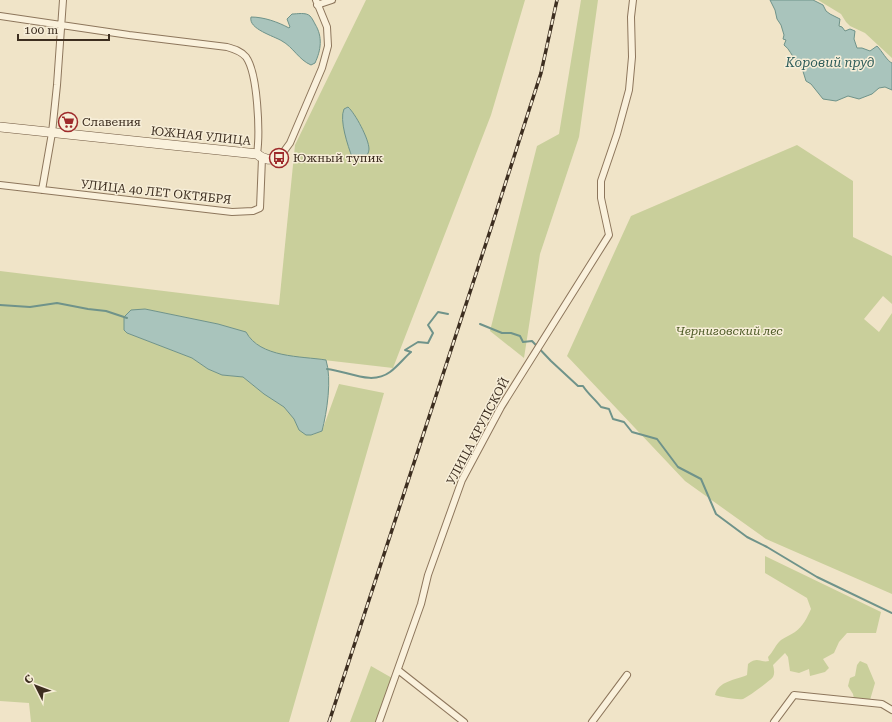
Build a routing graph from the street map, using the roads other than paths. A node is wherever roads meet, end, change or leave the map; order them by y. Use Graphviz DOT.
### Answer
graph roads {
  1 [pos="62,0"];
  2 [pos="332,0"];
  3 [pos="633,0"];
  4 [pos="316,2"];
  5 [pos="0,16"];
  6 [pos="60,24"];
  7 [pos="0,127"];
  8 [pos="52,133"];
  9 [pos="260,156"];
  10 [pos="279,158"];
  11 [pos="0,185"];
  12 [pos="42,190"];
  13 [pos="398,670"];
  14 [pos="627,675"];
  15 [pos="892,710"];
  16 [pos="596,721"];
  17 [pos="379,722"];
  18 [pos="464,722"];
  19 [pos="774,722"];
  1 -- 6 [label="street"];
  2 -- 4 [label="street"];
  3 -- 13 [label="street, УЛИЦА КРУПСКОЙ"];
  4 -- 10 [label="street"];
  5 -- 6 [label="street"];
  6 -- 8 [label="street"];
  6 -- 9 [label="street"];
  7 -- 8 [label="street, ЮЖНАЯ УЛИЦА"];
  8 -- 9 [label="street, ЮЖНАЯ УЛИЦА"];
  8 -- 12 [label="street"];
  9 -- 10 [label="street, ЮЖНАЯ УЛИЦА"];
  9 -- 12 [label="street, УЛИЦА 40 ЛЕТ ОКТЯБРЯ"];
  11 -- 12 [label="street, УЛИЦА 40 ЛЕТ ОКТЯБРЯ"];
  13 -- 17 [label="street, УЛИЦА КРУПСКОЙ"];
  13 -- 18 [label="street"];
  14 -- 16 [label="street"];
  15 -- 19 [label="street"];
}
